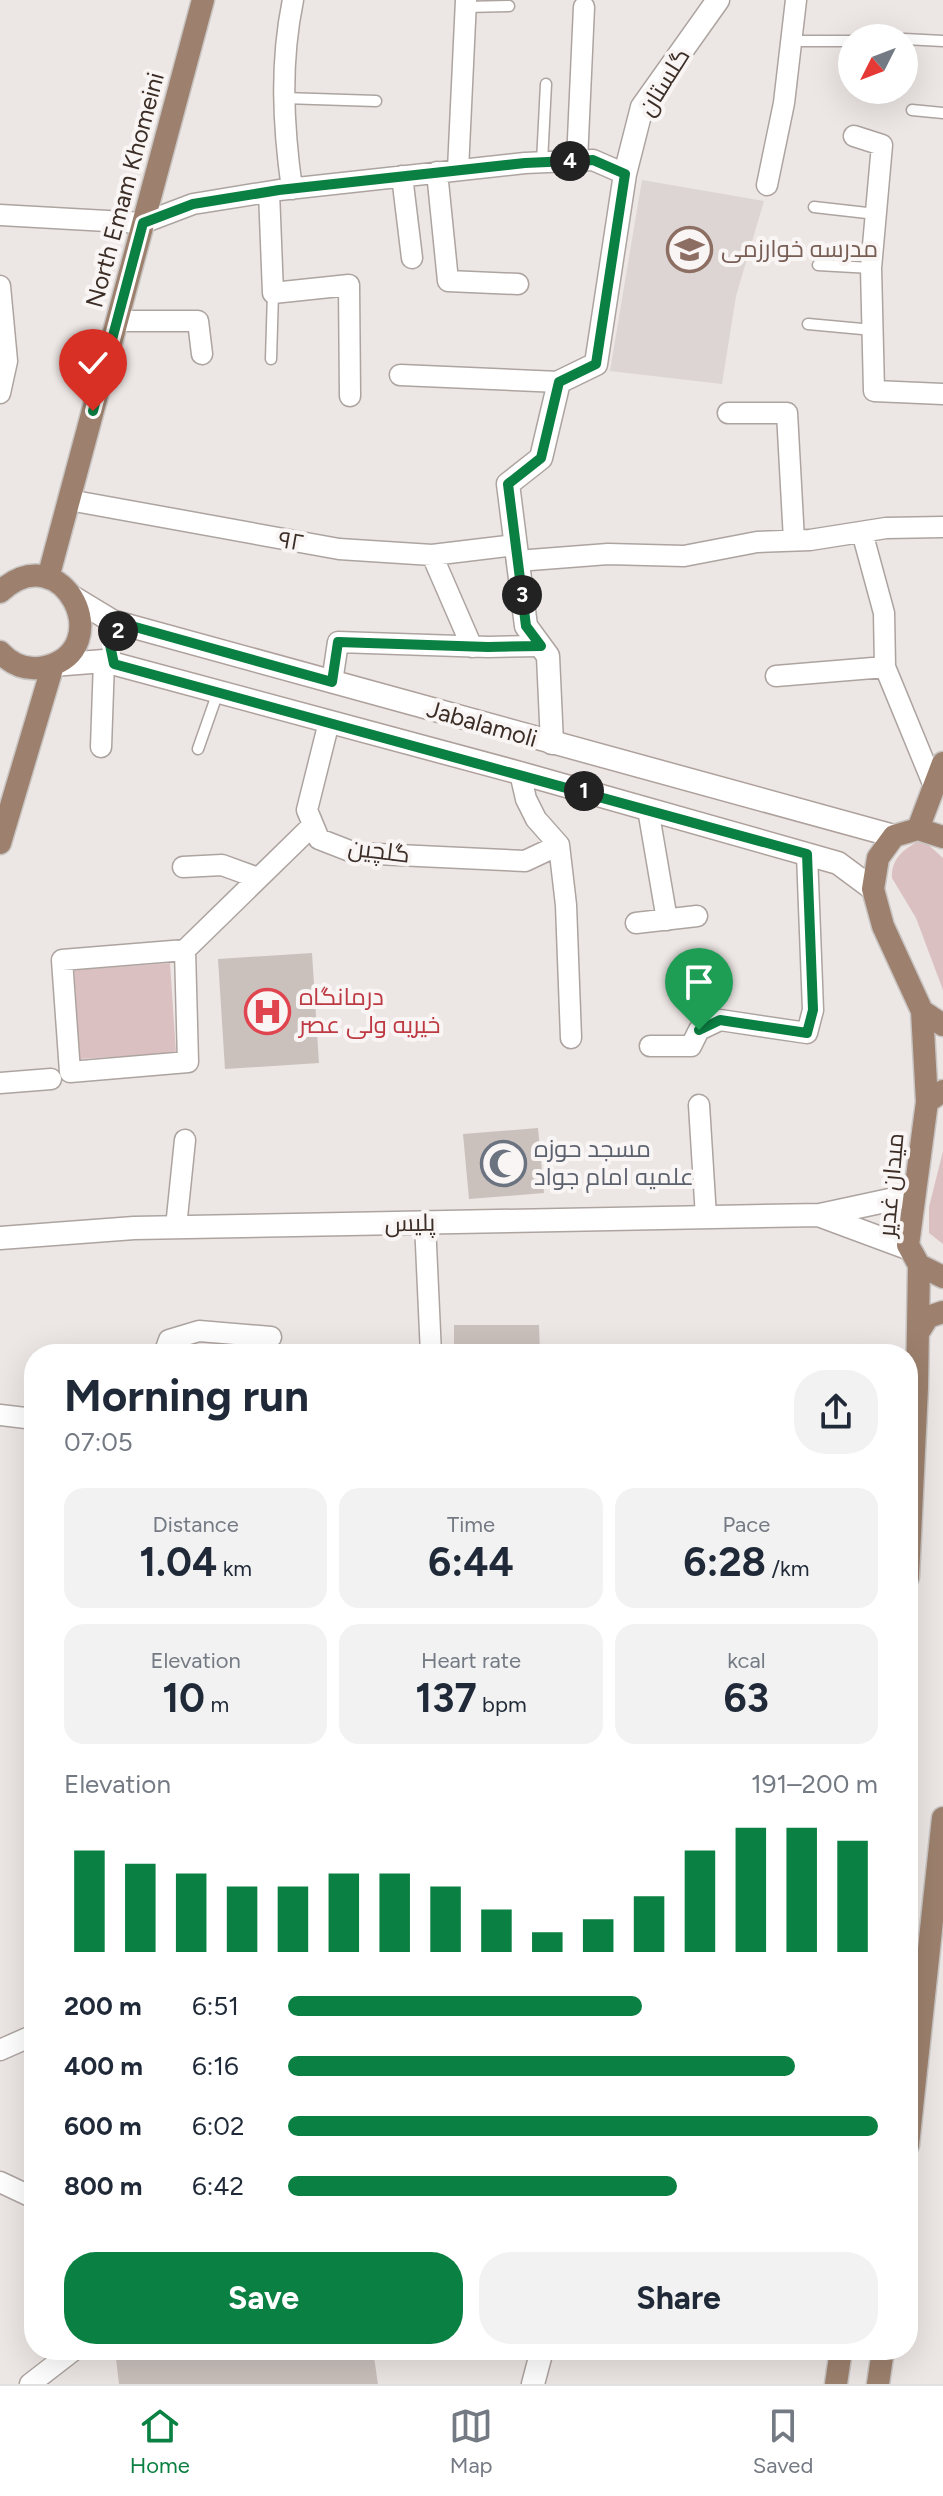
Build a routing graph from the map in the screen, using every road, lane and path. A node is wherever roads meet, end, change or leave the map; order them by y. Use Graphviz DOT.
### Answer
graph roads {
  1 [pos="203,0"];
  2 [pos="293,0"];
  3 [pos="718,0"];
  4 [pos="796,0"];
  5 [pos="465,4"];
  6 [pos="509,6"];
  7 [pos="584,7"];
  8 [pos="918,40"];
  9 [pos="791,41"];
  10 [pos="838,41"];
  11 [pos="943,41"];
  12 [pos="546,84"];
  13 [pos="284,98"];
  14 [pos="376,101"];
  15 [pos="912,110"];
  16 [pos="943,113"];
  17 [pos="854,136"];
  18 [pos="577,161"];
  19 [pos="542,162"];
  20 [pos="458,170"];
  21 [pos="437,172"];
  22 [pos="625,174"];
  23 [pos="402,176"];
  24 [pos="767,185"];
  25 [pos="292,189"];
  26 [pos="269,192"];
  27 [pos="814,207"];
  28 [pos="876,214"];
  29 [pos="0,215"];
  30 [pos="143,223"];
  31 [pos="412,258"];
  32 [pos="818,265"];
  33 [pos="871,268"];
  34 [pos="518,284"];
  35 [pos="0,286"];
  36 [pos="273,293"];
  37 [pos="117,321"];
  38 [pos="808,324"];
  39 [pos="873,330"];
  40 [pos="202,354"];
  41 [pos="271,359"];
  42 [pos="400,375"];
  43 [pos="559,382"];
  44 [pos="0,393"];
  45 [pos="943,394"];
  46 [pos="350,396"];
  47 [pos="728,413"];
  48 [pos="69,500"];
  49 [pos="943,527"];
  50 [pos="862,532"];
  51 [pos="794,540"];
  52 [pos="516,553"];
  53 [pos="432,555"];
  54 [pos="48,578"];
  55 [pos="3,587"];
  56 [pos="74,598"];
  57 [pos="128,625"];
  58 [pos="541,646"];
  59 [pos="472,647"];
  60 [pos="0,652"];
  61 [pos="109,662"];
  62 [pos="53,665"];
  63 [pos="885,667"];
  64 [pos="776,676"];
  65 [pos="332,682"];
  66 [pos="218,692"];
  67 [pos="329,722"];
  68 [pos="552,743"];
  69 [pos="101,747"];
  70 [pos="198,749"];
  71 [pos="943,763"];
  72 [pos="520,773"];
  73 [pos="934,786"];
  74 [pos="648,809"];
  75 [pos="313,825"];
  76 [pos="918,829"];
  77 [pos="894,836"];
  78 [pos="943,837"];
  79 [pos="0,843"];
  80 [pos="559,845"];
  81 [pos="807,854"];
  82 [pos="183,867"];
  83 [pos="258,878"];
  84 [pos="873,889"];
  85 [pos="697,916"];
  86 [pos="667,920"];
  87 [pos="636,923"];
  88 [pos="185,950"];
  89 [pos="922,1011"];
  90 [pos="943,1025"];
  91 [pos="571,1038"];
  92 [pos="650,1046"];
  93 [pos="51,1079"];
  94 [pos="0,1083"];
  95 [pos="935,1096"];
  96 [pos="699,1105"];
  97 [pos="185,1140"];
  98 [pos="913,1195"];
  99 [pos="820,1215"];
  100 [pos="706,1217"];
  101 [pos="425,1223"];
  102 [pos="176,1227"];
  103 [pos="0,1238"];
  104 [pos="914,1257"];
  105 [pos="943,1277"];
  106 [pos="943,1312"];
  107 [pos="918,1333"];
  108 [pos="271,1337"];
  109 [pos="168,1344"];
  110 [pos="431,1344"];
  111 [pos="918,1344"];
  112 [pos="0,1415"];
  113 [pos="24,1418"];
  114 [pos="943,1818"];
  115 [pos="24,2039"];
  116 [pos="0,2050"];
  117 [pos="918,2052"];
  118 [pos="0,2182"];
  119 [pos="24,2193"];
  120 [pos="61,2360"];
  121 [pos="539,2360"];
  122 [pos="840,2360"];
  123 [pos="882,2360"];
  124 [pos="30,2384"];
  125 [pos="533,2384"];
  126 [pos="836,2384"];
  127 [pos="878,2384"];
  1 -- 30 [label="main road, North Emam Khomeini"];
  2 -- 13 [label="street"];
  3 -- 22 [label="street, گلستان"];
  4 -- 9 [label="street"];
  5 -- 6 [label="lane"];
  5 -- 20 [label="street"];
  7 -- 18 [label="street"];
  8 -- 11 [label="lane"];
  9 -- 10 [label="lane"];
  9 -- 24 [label="street"];
  12 -- 19 [label="lane"];
  13 -- 14 [label="lane"];
  13 -- 25 [label="street"];
  15 -- 16 [label="lane"];
  17 -- 28 [label="street"];
  18 -- 19 [label="street"];
  18 -- 22 [label="street"];
  19 -- 20 [label="street"];
  20 -- 21 [label="street"];
  21 -- 23 [label="street"];
  21 -- 34 [label="street"];
  22 -- 43 [label="street, گلستان"];
  23 -- 25 [label="street"];
  23 -- 31 [label="street"];
  25 -- 26 [label="street"];
  26 -- 30 [label="street"];
  26 -- 36 [label="street"];
  27 -- 28 [label="lane"];
  28 -- 33 [label="street"];
  29 -- 30 [label="street"];
  30 -- 37 [label="main road, North Emam Khomeini"];
  32 -- 33 [label="lane"];
  33 -- 39 [label="street"];
  35 -- 44 [label="street"];
  36 -- 41 [label="lane"];
  36 -- 46 [label="street"];
  37 -- 40 [label="street"];
  37 -- 48 [label="main road, North Emam Khomeini"];
  38 -- 39 [label="lane"];
  39 -- 45 [label="street"];
  42 -- 43 [label="street"];
  43 -- 52 [label="street"];
  47 -- 51 [label="street"];
  48 -- 53 [label="street, ۹۲"];
  48 -- 54 [label="main road, North Emam Khomeini"];
  49 -- 50 [label="street, ۹۲"];
  50 -- 51 [label="street, ۹۲"];
  50 -- 63 [label="street"];
  51 -- 52 [label="street, ۹۲"];
  52 -- 53 [label="street, ۹۲"];
  52 -- 58 [label="street"];
  53 -- 59 [label="street"];
  54 -- 55 [label="main road"];
  54 -- 56 [label="main road"];
  56 -- 57 [label="street, Jabalamoli"];
  56 -- 62 [label="main road"];
  57 -- 61 [label="street"];
  57 -- 65 [label="street, Jabalamoli"];
  58 -- 59 [label="street"];
  58 -- 68 [label="street"];
  59 -- 65 [label="street"];
  60 -- 62 [label="main road"];
  61 -- 62 [label="street"];
  61 -- 66 [label="street"];
  61 -- 69 [label="street"];
  62 -- 79 [label="main road"];
  63 -- 64 [label="street"];
  63 -- 73 [label="street"];
  65 -- 68 [label="street, Jabalamoli"];
  66 -- 67 [label="street"];
  66 -- 70 [label="lane"];
  67 -- 72 [label="street"];
  67 -- 75 [label="street"];
  68 -- 77 [label="street, Jabalamoli"];
  71 -- 73 [label="main road"];
  72 -- 74 [label="street"];
  72 -- 80 [label="street"];
  73 -- 76 [label="main road"];
  74 -- 81 [label="street"];
  74 -- 86 [label="street"];
  75 -- 80 [label="street, گلچین"];
  75 -- 83 [label="street"];
  76 -- 77 [label="main road"];
  76 -- 78 [label="main road"];
  77 -- 84 [label="main road"];
  80 -- 91 [label="street"];
  81 -- 84 [label="street"];
  81 -- 92 [label="street"];
  82 -- 83 [label="street"];
  83 -- 88 [label="street"];
  84 -- 89 [label="main road"];
  85 -- 86 [label="street"];
  86 -- 87 [label="street"];
  88 -- 88 [label="street"];
  89 -- 90 [label="main road"];
  89 -- 95 [label="main road, میدان غدیر"];
  93 -- 94 [label="street"];
  95 -- 98 [label="main road, میدان غدیر"];
  96 -- 100 [label="street"];
  97 -- 102 [label="street"];
  98 -- 99 [label="street"];
  98 -- 104 [label="main road, میدان غدیر"];
  99 -- 100 [label="street, پلیس"];
  99 -- 104 [label="street"];
  100 -- 101 [label="street, پلیس"];
  101 -- 102 [label="street, پلیس"];
  101 -- 110 [label="street"];
  102 -- 103 [label="street, پلیس"];
  104 -- 105 [label="main road, میدان غدیر"];
  104 -- 107 [label="main road"];
  106 -- 107 [label="main road"];
  107 -- 111 [label="main road"];
  108 -- 109 [label="street"];
  112 -- 113 [label="street"];
  114 -- 117 [label="main road"];
  115 -- 116 [label="street"];
  118 -- 119 [label="street"];
  120 -- 124 [label="street"];
  121 -- 125 [label="street"];
  122 -- 126 [label="main road"];
  123 -- 127 [label="main road"];
}
